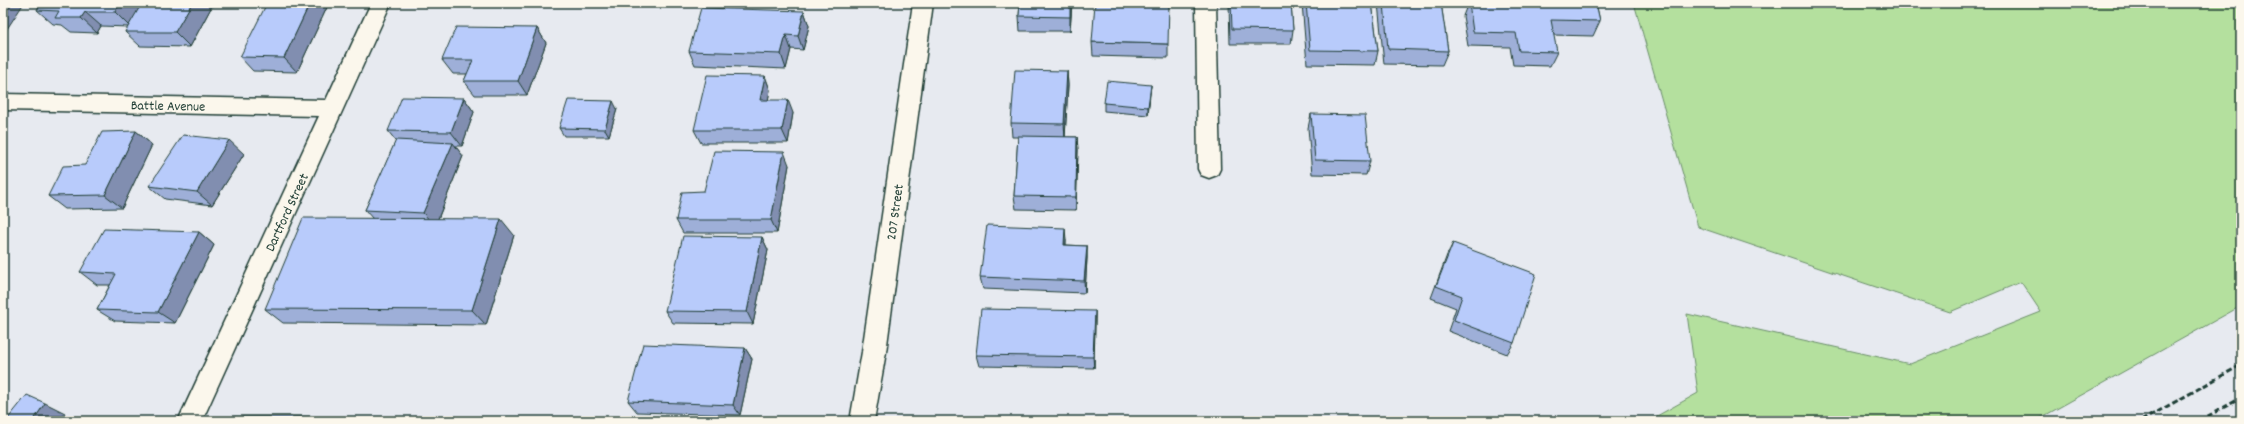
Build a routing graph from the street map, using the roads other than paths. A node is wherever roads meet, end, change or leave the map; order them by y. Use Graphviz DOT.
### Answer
graph roads {
  1 [pos="381,3"];
  2 [pos="923,3"];
  3 [pos="1206,3"];
  4 [pos="3,102"];
  5 [pos="334,108"];
  6 [pos="1209,169"];
  7 [pos="190,421"];
  8 [pos="862,421"];
  1 -- 5 [label="street, Dartford Street"];
  2 -- 8 [label="street, 207 Street"];
  3 -- 6 [label="street"];
  4 -- 5 [label="street, Battle Avenue"];
  5 -- 7 [label="street, Dartford Street"];
}
